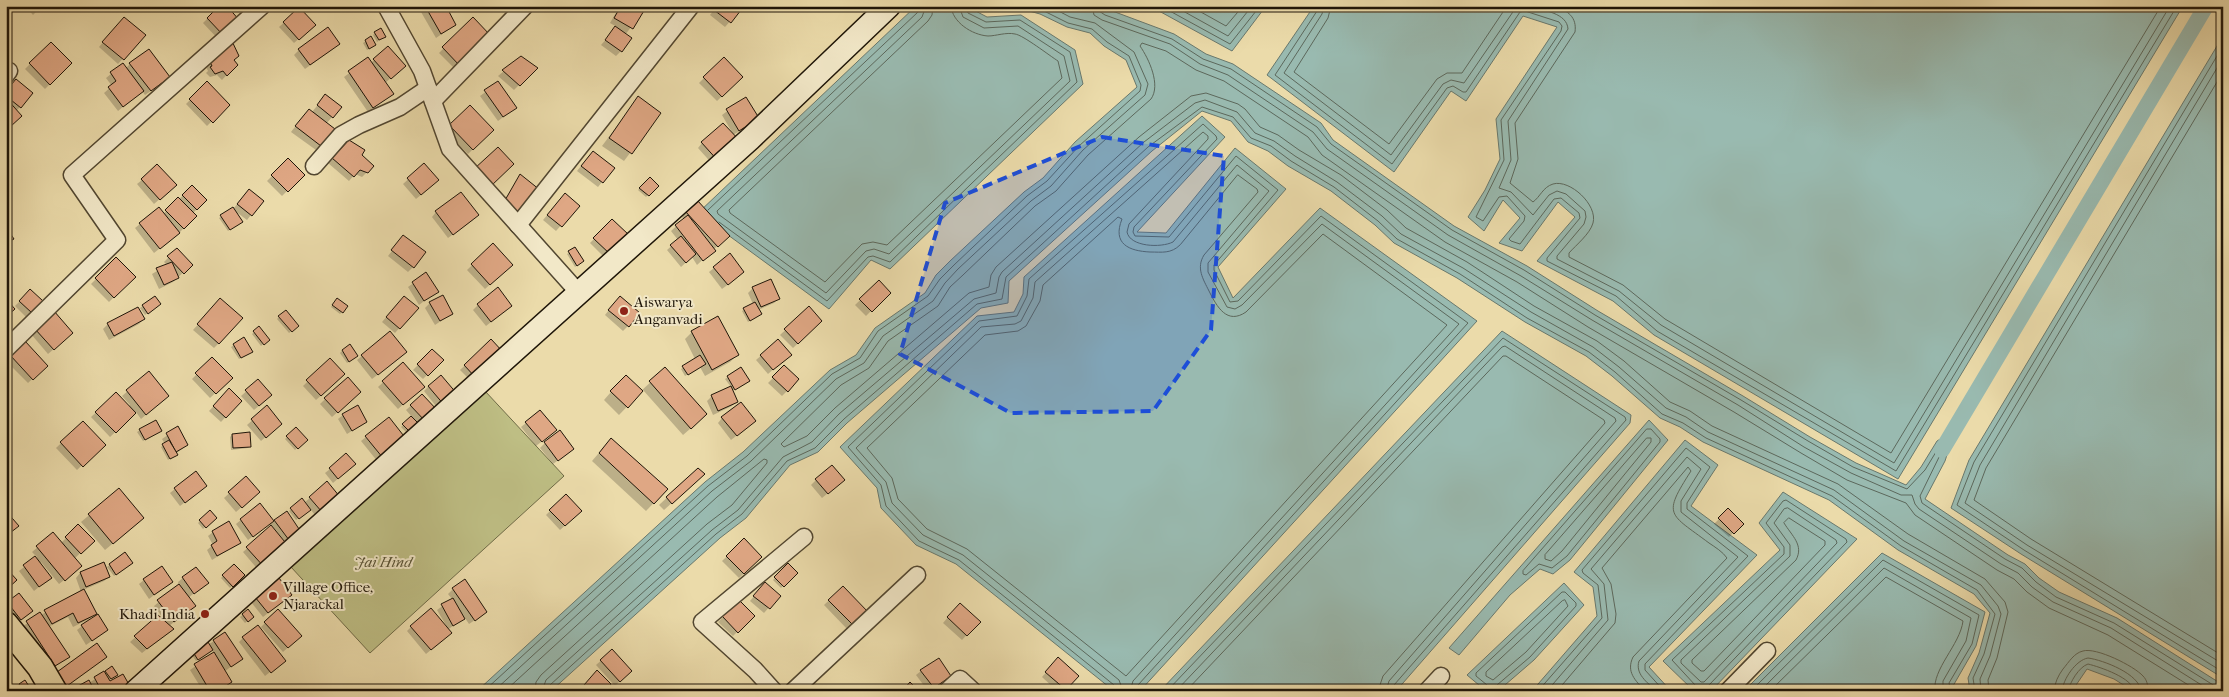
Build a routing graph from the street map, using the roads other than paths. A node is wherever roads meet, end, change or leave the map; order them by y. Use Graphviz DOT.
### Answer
graph roads {
  1 [pos="262,6"];
  2 [pos="386,6"];
  3 [pos="525,6"];
  4 [pos="691,6"];
  5 [pos="889,6"];
  6 [pos="430,94"];
  7 [pos="314,166"];
  8 [pos="518,225"];
  9 [pos="578,292"];
  10 [pos="6,349"];
  11 [pos="804,537"];
  12 [pos="917,575"];
  13 [pos="6,625"];
  14 [pos="1767,651"];
  15 [pos="1440,676"];
  16 [pos="54,691"];
  17 [pos="136,691"];
  18 [pos="774,691"];
  19 [pos="793,691"];
  20 [pos="947,691"];
  21 [pos="973,691"];
  22 [pos="1426,691"];
  23 [pos="1728,691"];
  1 -- 10 [label="street"];
  2 -- 6 [label="street"];
  3 -- 6 [label="street"];
  4 -- 8 [label="street"];
  5 -- 9 [label="main road"];
  6 -- 7 [label="street"];
  6 -- 8 [label="street"];
  8 -- 9 [label="street"];
  9 -- 17 [label="main road"];
  11 -- 18 [label="street"];
  12 -- 19 [label="street"];
  13 -- 16 [label="main road"];
  14 -- 23 [label="street"];
  15 -- 22 [label="street"];
  20 -- 21 [label="street"];
}
